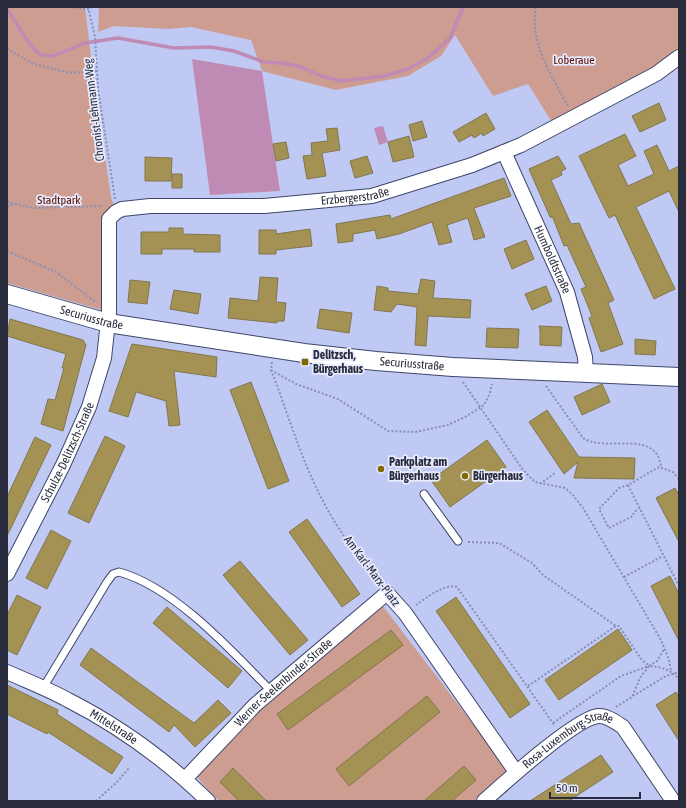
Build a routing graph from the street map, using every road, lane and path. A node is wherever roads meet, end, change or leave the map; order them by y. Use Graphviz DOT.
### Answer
graph roads {
  1 [pos="71,7"];
  2 [pos="92,7"];
  3 [pos="536,7"];
  4 [pos="78,8"];
  5 [pos="88,8"];
  6 [pos="7,49"];
  7 [pos="679,57"];
  8 [pos="97,72"];
  9 [pos="574,117"];
  10 [pos="504,152"];
  11 [pos="7,202"];
  12 [pos="16,204"];
  13 [pos="7,207"];
  14 [pos="116,212"];
  15 [pos="7,252"];
  16 [pos="7,294"];
  17 [pos="108,318"];
  18 [pos="274,348"];
  19 [pos="452,367"];
  20 [pos="492,368"];
  21 [pos="271,370"];
  22 [pos="536,370"];
  23 [pos="586,372"];
  24 [pos="679,377"];
  25 [pos="480,407"];
  26 [pos="661,467"];
  27 [pos="556,473"];
  28 [pos="679,479"];
  29 [pos="540,484"];
  30 [pos="628,485"];
  31 [pos="424,494"];
  32 [pos="639,509"];
  33 [pos="458,541"];
  34 [pos="663,556"];
  35 [pos="7,574"];
  36 [pos="624,577"];
  37 [pos="679,586"];
  38 [pos="386,593"];
  39 [pos="405,614"];
  40 [pos="616,626"];
  41 [pos="665,648"];
  42 [pos="649,666"];
  43 [pos="671,671"];
  44 [pos="7,672"];
  45 [pos="679,672"];
  46 [pos="675,674"];
  47 [pos="679,679"];
  48 [pos="528,686"];
  49 [pos="43,688"];
  50 [pos="271,691"];
  51 [pos="632,696"];
  52 [pos="598,716"];
  53 [pos="553,724"];
  54 [pos="562,736"];
  55 [pos="130,767"];
  56 [pos="516,772"];
  57 [pos="185,779"];
  58 [pos="96,801"];
  59 [pos="208,801"];
  60 [pos="484,801"];
  61 [pos="673,801"];
  1 -- 4 [label="path"];
  2 -- 5 [label="path"];
  3 -- 9 [label="path"];
  4 -- 5 [label="path"];
  5 -- 8 [label="path, Chronist-Lehmann-Weg"];
  6 -- 8 [label="path"];
  7 -- 9 [label="street, Erzbergerstraße"];
  8 -- 14 [label="path, Chronist-Lehmann-Weg"];
  9 -- 10 [label="street, Erzbergerstraße"];
  10 -- 14 [label="street, Erzbergerstraße"];
  10 -- 23 [label="street, Humboldtstraße"];
  11 -- 12 [label="path"];
  12 -- 13 [label="path"];
  12 -- 14 [label="path"];
  14 -- 17 [label="street"];
  15 -- 17 [label="path"];
  16 -- 17 [label="street, Securiusstraße"];
  17 -- 18 [label="street, Securiusstraße"];
  17 -- 35 [label="street, Schulze-Delitzsch-Straße"];
  18 -- 19 [label="street, Securiusstraße"];
  18 -- 21 [label="path, Am Karl-Marx-Platz"];
  19 -- 20 [label="street, Securiusstraße"];
  19 -- 25 [label="path"];
  20 -- 22 [label="street, Securiusstraße"];
  20 -- 25 [label="path"];
  21 -- 25 [label="path"];
  21 -- 38 [label="path, Am Karl-Marx-Platz"];
  22 -- 23 [label="street, Securiusstraße"];
  22 -- 26 [label="path"];
  23 -- 24 [label="street, Securiusstraße"];
  25 -- 29 [label="path"];
  26 -- 28 [label="path"];
  26 -- 30 [label="path"];
  27 -- 29 [label="path"];
  29 -- 36 [label="path"];
  30 -- 32 [label="path"];
  30 -- 32 [label="path"];
  31 -- 33 [label="lane"];
  32 -- 34 [label="path"];
  33 -- 40 [label="path"];
  34 -- 36 [label="path"];
  34 -- 37 [label="path"];
  36 -- 41 [label="path"];
  38 -- 39 [label="street, Am Karl-Marx-Platz"];
  38 -- 50 [label="street, Werner-Seelenbinder-Straße"];
  39 -- 48 [label="path"];
  39 -- 56 [label="street, Am Karl-Marx-Platz"];
  40 -- 42 [label="path"];
  40 -- 48 [label="path"];
  41 -- 42 [label="path"];
  41 -- 43 [label="path"];
  42 -- 43 [label="path"];
  42 -- 51 [label="path"];
  42 -- 53 [label="path"];
  43 -- 46 [label="path"];
  44 -- 49 [label="street, Mittelstraße"];
  45 -- 46 [label="path"];
  46 -- 47 [label="path"];
  46 -- 51 [label="path"];
  48 -- 53 [label="path"];
  49 -- 50 [label="lane"];
  49 -- 57 [label="street, Mittelstraße"];
  50 -- 57 [label="street, Werner-Seelenbinder-Straße"];
  51 -- 52 [label="path"];
  52 -- 54 [label="street, Rosa-Luxemburg-Straße"];
  52 -- 61 [label="street, Rosa-Luxemburg-Straße"];
  53 -- 54 [label="path"];
  54 -- 56 [label="street, Rosa-Luxemburg-Straße"];
  55 -- 58 [label="path"];
  56 -- 60 [label="street, Rosa-Luxemburg-Straße"];
  57 -- 59 [label="street, Mittelstraße"];
}
